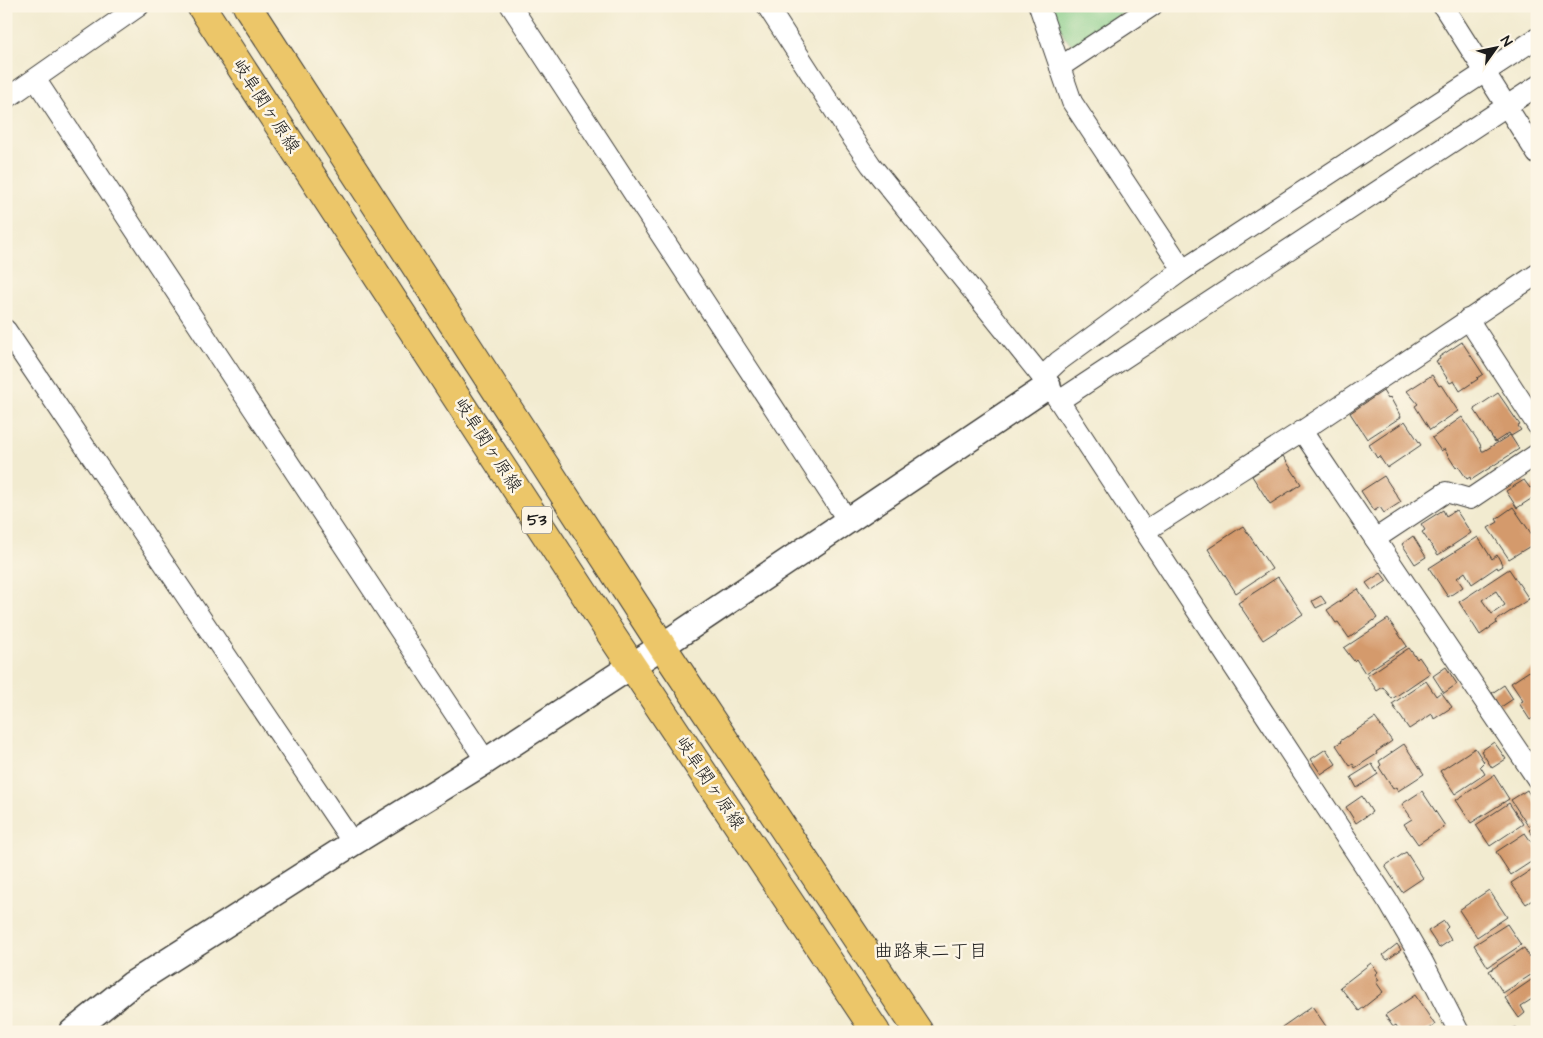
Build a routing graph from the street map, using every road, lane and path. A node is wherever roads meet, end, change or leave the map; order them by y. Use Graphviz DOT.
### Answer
graph roads {
  1 [pos="140,6"];
  2 [pos="201,6"];
  3 [pos="247,6"];
  4 [pos="511,6"];
  5 [pos="767,6"];
  6 [pos="1039,6"];
  7 [pos="1152,6"];
  8 [pos="1443,6"];
  9 [pos="1537,38"];
  10 [pos="1060,67"];
  11 [pos="1486,72"];
  12 [pos="36,80"];
  13 [pos="1537,86"];
  14 [pos="6,99"];
  15 [pos="1507,105"];
  16 [pos="1537,154"];
  17 [pos="1183,270"];
  18 [pos="1537,274"];
  19 [pos="1468,319"];
  20 [pos="6,330"];
  21 [pos="1050,388"];
  22 [pos="1537,425"];
  23 [pos="1302,431"];
  24 [pos="1537,454"];
  25 [pos="848,521"];
  26 [pos="1145,531"];
  27 [pos="1375,539"];
  28 [pos="662,646"];
  29 [pos="632,666"];
  30 [pos="486,761"];
  31 [pos="1537,779"];
  32 [pos="353,843"];
  33 [pos="72,1032"];
  34 [pos="876,1032"];
  35 [pos="919,1032"];
  36 [pos="1459,1032"];
  1 -- 12 [label="street"];
  2 -- 29 [label="main road, 岐阜関ヶ原線 / 53"];
  3 -- 28 [label="main road, 岐阜関ヶ原線 / 53"];
  4 -- 25 [label="street"];
  5 -- 21 [label="street"];
  6 -- 10 [label="street"];
  7 -- 10 [label="street"];
  8 -- 11 [label="street"];
  9 -- 11 [label="street"];
  10 -- 17 [label="street"];
  11 -- 15 [label="street"];
  11 -- 17 [label="street"];
  12 -- 14 [label="street"];
  12 -- 30 [label="street"];
  13 -- 15 [label="street"];
  15 -- 16 [label="street"];
  15 -- 21 [label="street"];
  17 -- 21 [label="street"];
  18 -- 19 [label="street"];
  19 -- 22 [label="street"];
  19 -- 23 [label="street"];
  20 -- 32 [label="street"];
  21 -- 25 [label="street"];
  21 -- 26 [label="street"];
  23 -- 26 [label="street"];
  23 -- 27 [label="street"];
  24 -- 27 [label="street"];
  25 -- 28 [label="street"];
  26 -- 36 [label="street"];
  27 -- 31 [label="street"];
  28 -- 29 [label="street"];
  28 -- 35 [label="main road, 岐阜関ヶ原線 / 53"];
  29 -- 30 [label="street"];
  29 -- 34 [label="main road, 岐阜関ヶ原線 / 53"];
  30 -- 32 [label="street"];
  32 -- 33 [label="street"];
}
